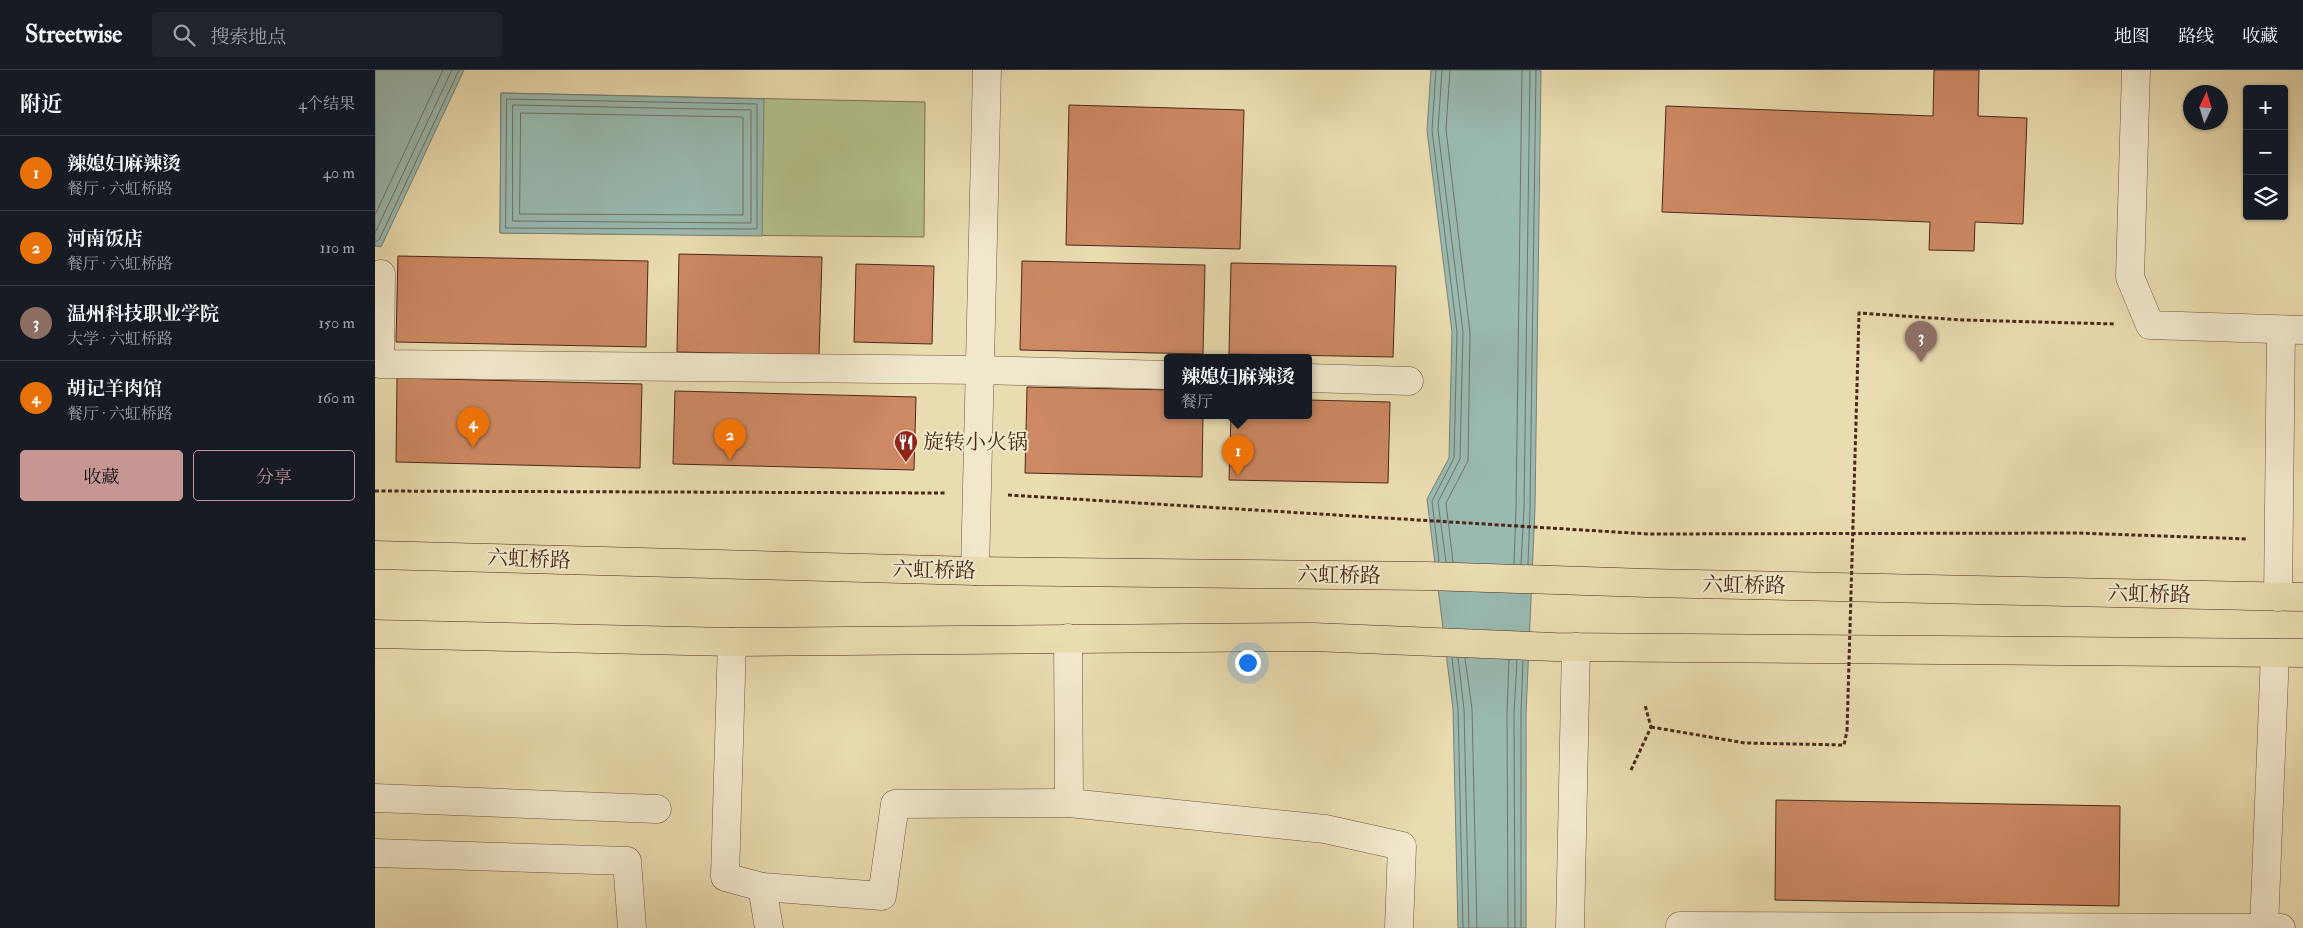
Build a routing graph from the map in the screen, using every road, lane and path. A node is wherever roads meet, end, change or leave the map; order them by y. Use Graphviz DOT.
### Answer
graph roads {
  1 [pos="987,70"];
  2 [pos="2136,70"];
  3 [pos="381,274"];
  4 [pos="2149,325"];
  5 [pos="2292,330"];
  6 [pos="980,370"];
  7 [pos="1164,375"];
  8 [pos="1312,378"];
  9 [pos="1409,381"];
  10 [pos="375,491"];
  11 [pos="977,494"];
  12 [pos="2279,540"];
  13 [pos="375,555"];
  14 [pos="975,571"];
  15 [pos="2291,597"];
  16 [pos="375,634"];
  17 [pos="1067,638"];
  18 [pos="732,642"];
  19 [pos="1566,647"];
  20 [pos="2275,653"];
  21 [pos="2303,653"];
  22 [pos="1645,705"];
  23 [pos="1651,727"];
  24 [pos="1631,770"];
  25 [pos="375,798"];
  26 [pos="1069,803"];
  27 [pos="657,809"];
  28 [pos="375,853"];
  29 [pos="762,887"];
  30 [pos="1680,926"];
  31 [pos="633,928"];
  32 [pos="769,928"];
  33 [pos="1399,928"];
  34 [pos="1570,928"];
  35 [pos="1913,928"];
  36 [pos="2264,928"];
  37 [pos="2281,928"];
  1 -- 6 [label="street"];
  2 -- 4 [label="street"];
  3 -- 6 [label="street"];
  4 -- 5 [label="street"];
  4 -- 23 [label="path, bridge"];
  5 -- 12 [label="street"];
  6 -- 7 [label="street"];
  6 -- 11 [label="street"];
  8 -- 9 [label="street"];
  10 -- 11 [label="path"];
  11 -- 12 [label="path"];
  11 -- 14 [label="street"];
  12 -- 15 [label="street"];
  13 -- 14 [label="main road, 六虹桥路"];
  14 -- 15 [label="main road, 六虹桥路"];
  16 -- 18 [label="main road"];
  17 -- 18 [label="main road"];
  17 -- 19 [label="main road"];
  17 -- 26 [label="street"];
  18 -- 29 [label="street"];
  19 -- 20 [label="main road"];
  19 -- 34 [label="street"];
  20 -- 21 [label="main road"];
  20 -- 36 [label="street"];
  22 -- 23 [label="path"];
  23 -- 24 [label="path"];
  25 -- 27 [label="street"];
  26 -- 29 [label="street"];
  26 -- 33 [label="street"];
  28 -- 31 [label="street"];
  29 -- 32 [label="street"];
  30 -- 35 [label="street"];
  35 -- 36 [label="street"];
  36 -- 37 [label="street"];
}
